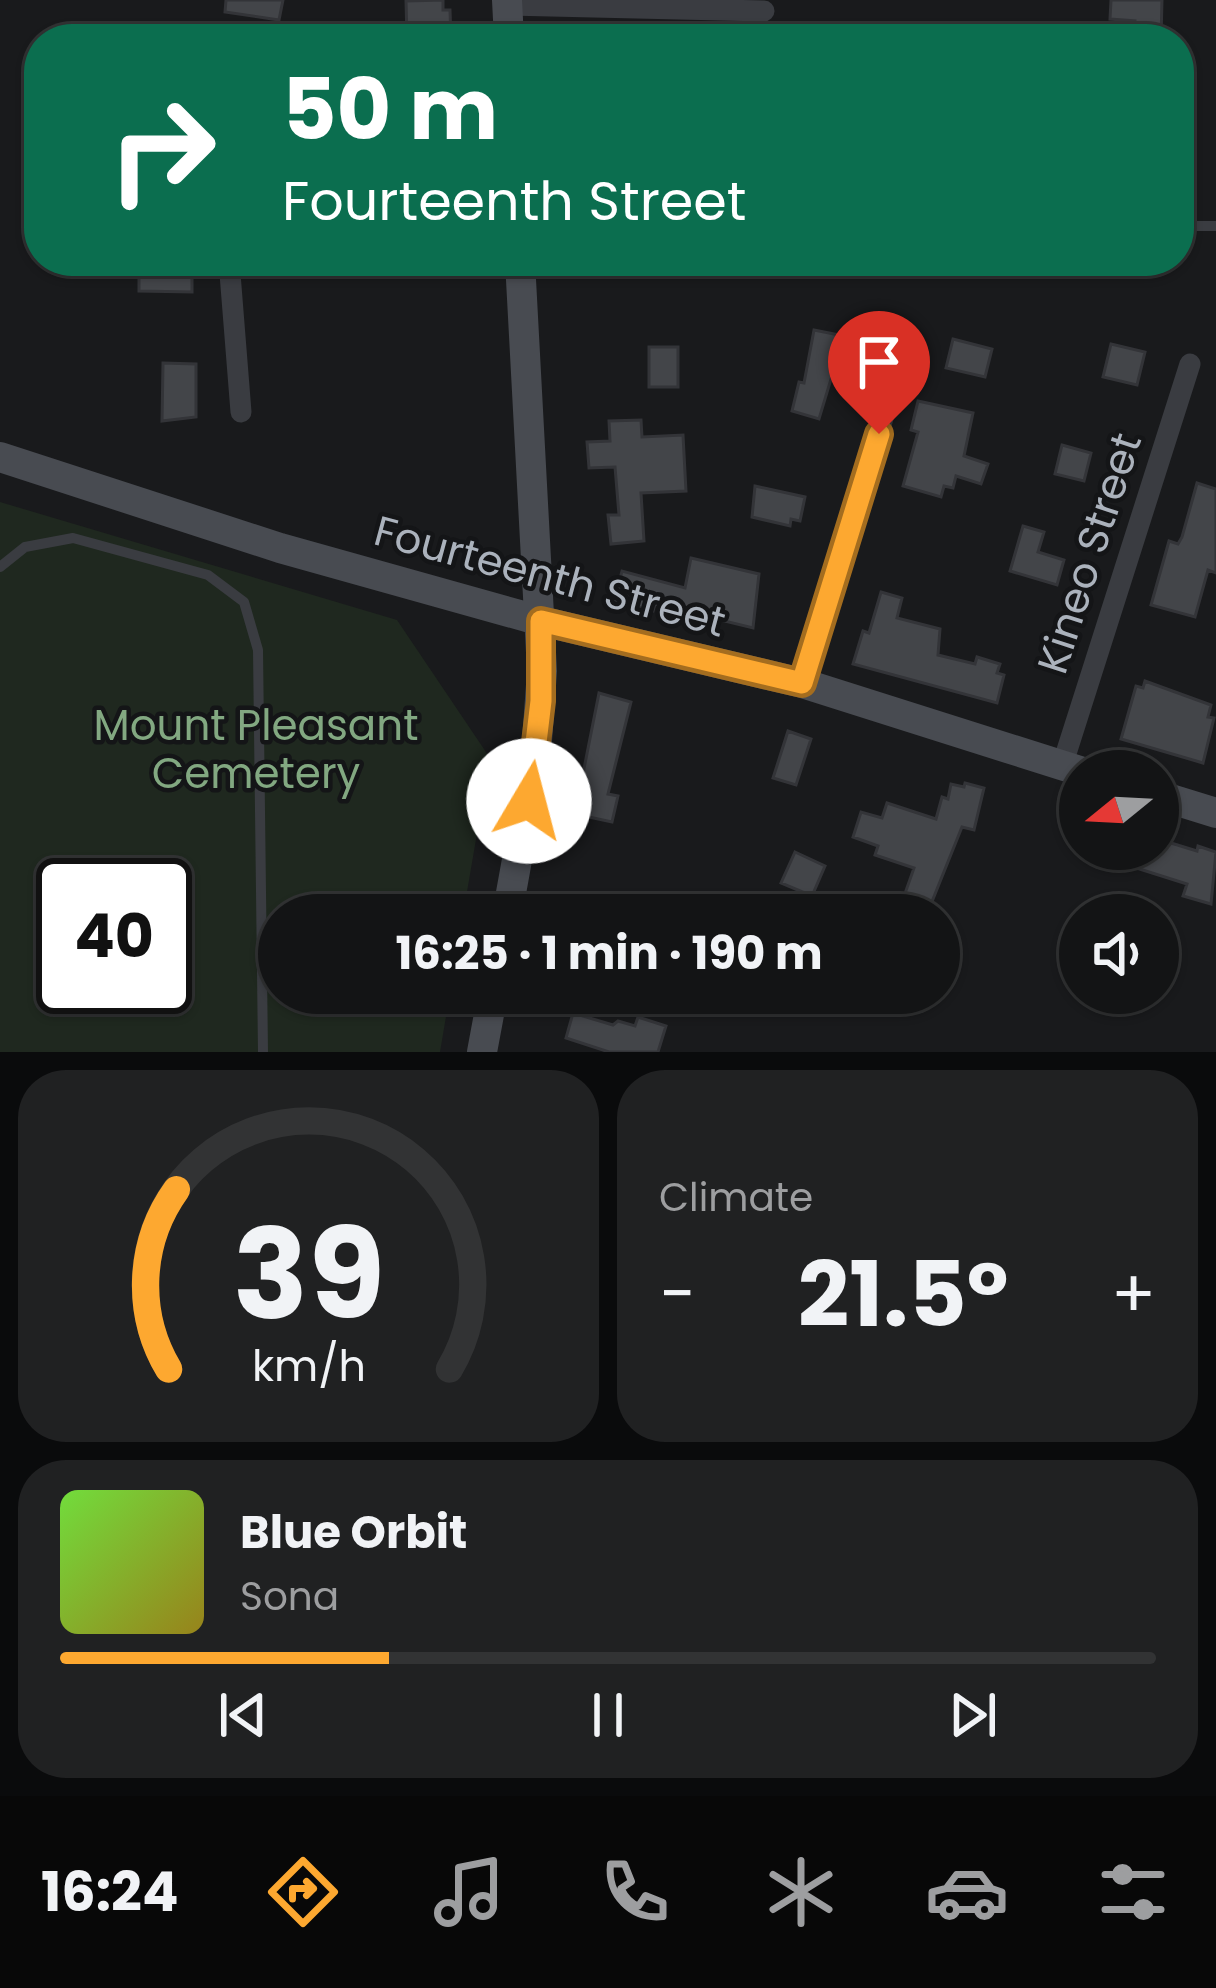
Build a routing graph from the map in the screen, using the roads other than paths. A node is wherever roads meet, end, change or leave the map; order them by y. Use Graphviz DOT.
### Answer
graph roads {
  1 [pos="507,2"];
  2 [pos="764,10"];
  3 [pos="231,276"];
  4 [pos="521,276"];
  5 [pos="1190,364"];
  6 [pos="891,392"];
  7 [pos="241,412"];
  8 [pos="0,457"];
  9 [pos="0,567"];
  10 [pos="541,621"];
  11 [pos="802,683"];
  12 [pos="1076,750"];
  13 [pos="1059,764"];
  14 [pos="1179,802"];
  15 [pos="1216,813"];
  16 [pos="511,894"];
  17 [pos="489,1014"];
  18 [pos="263,1052"];
  19 [pos="482,1052"];
  1 -- 2 [label="street"];
  3 -- 7 [label="street"];
  4 -- 10 [label="street"];
  5 -- 12 [label="street, Kineo Street"];
  6 -- 11 [label="street"];
  8 -- 10 [label="street, Fourteenth Street"];
  9 -- 18 [label="lane"];
  10 -- 11 [label="street, Fourteenth Street"];
  10 -- 16 [label="street"];
  11 -- 13 [label="street, Fourteenth Street"];
  14 -- 15 [label="street"];
  17 -- 19 [label="street"];
}
